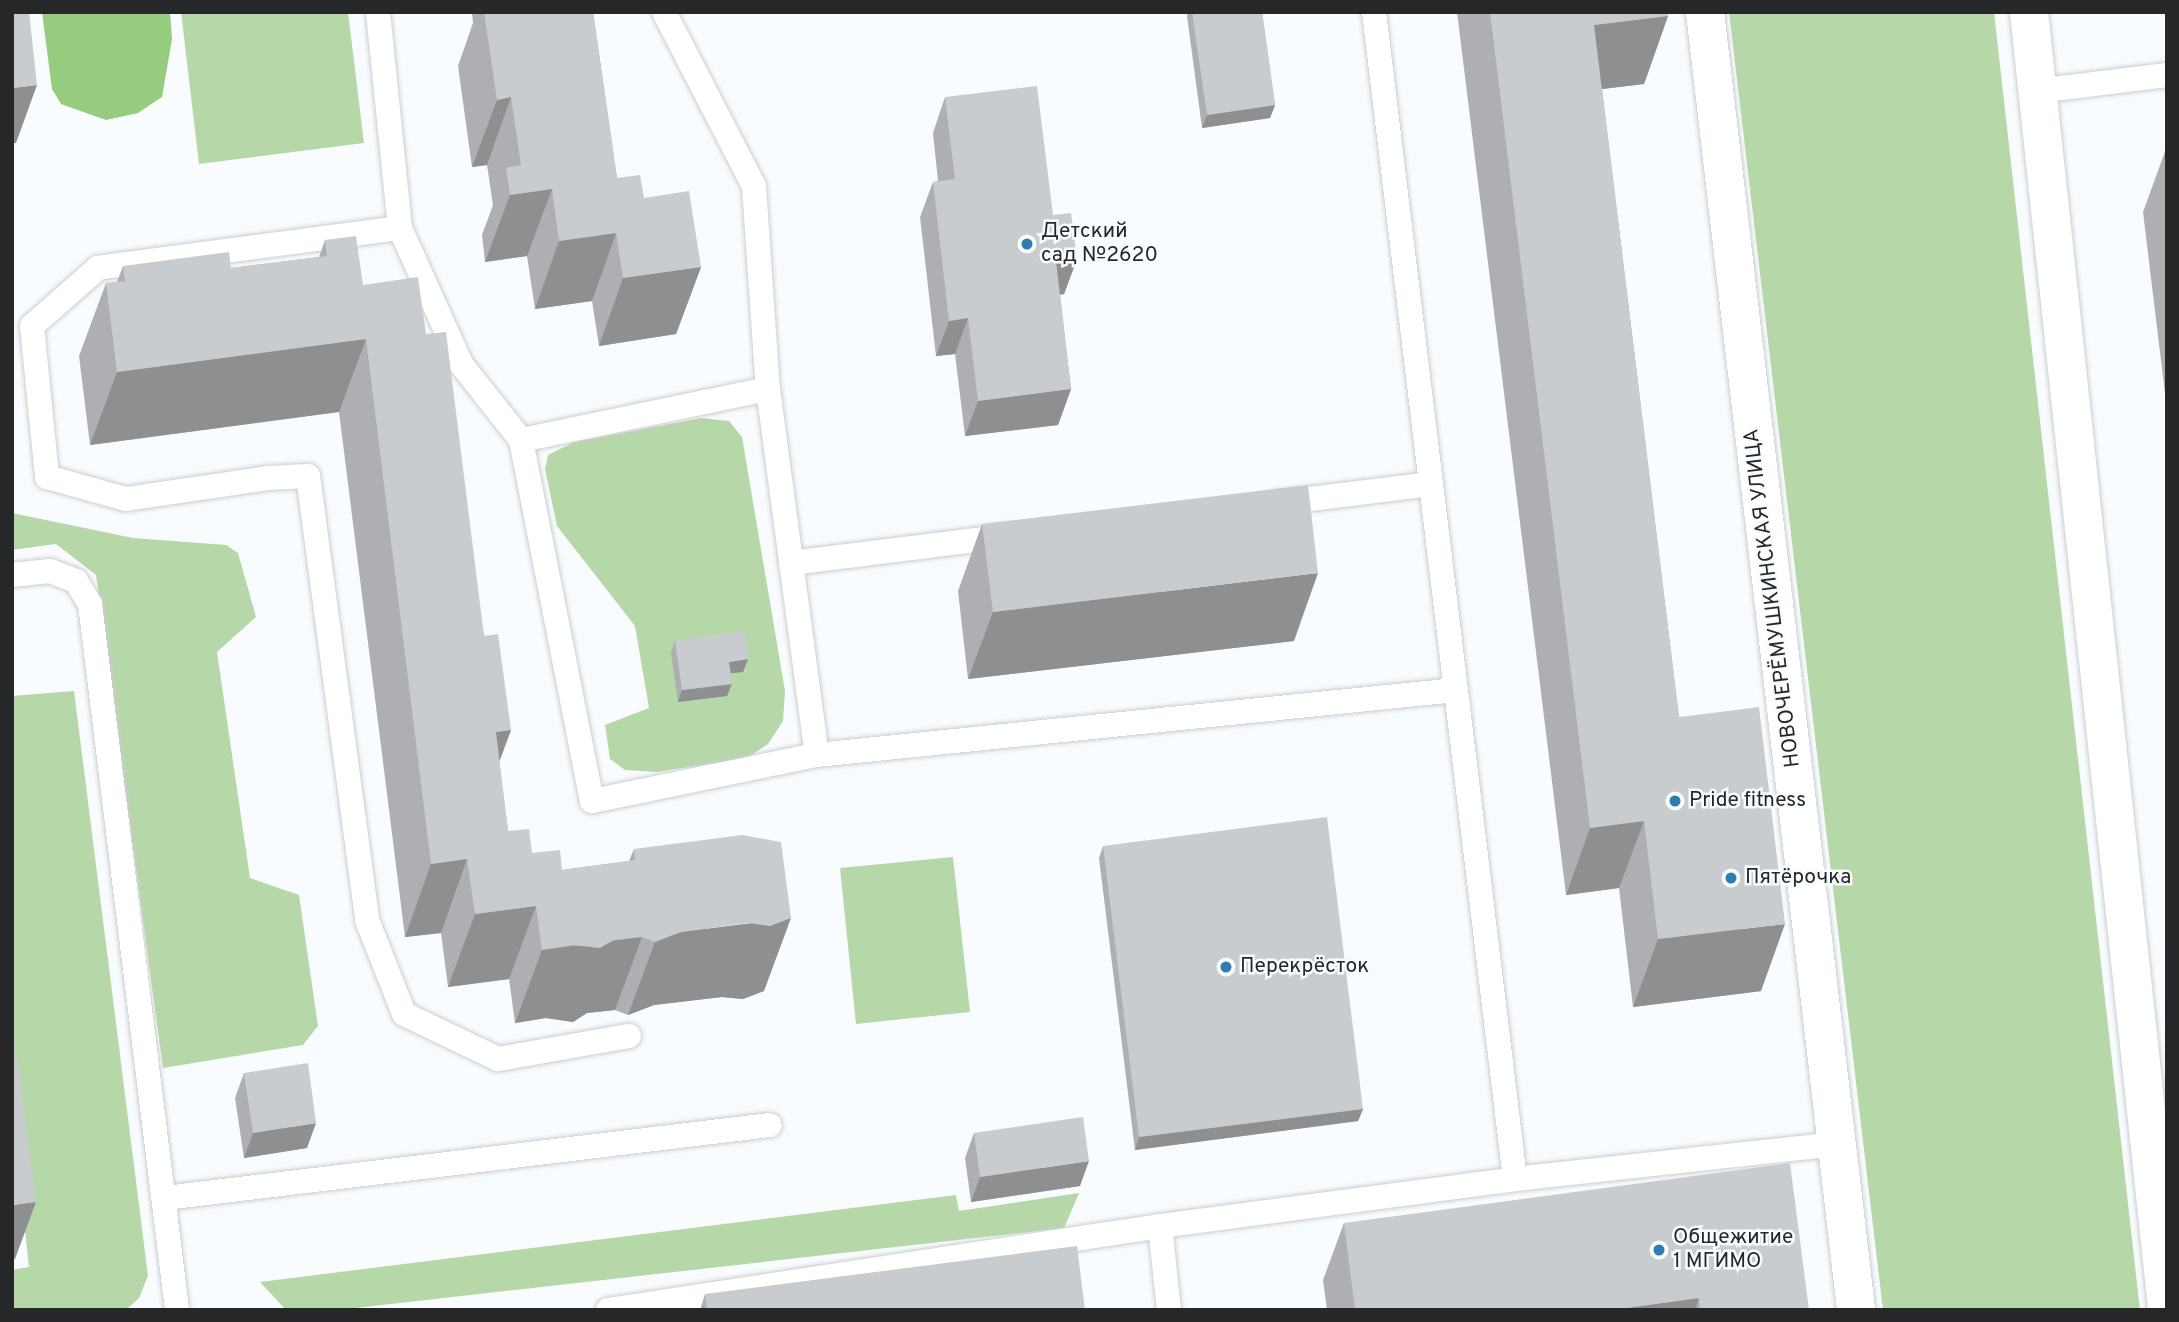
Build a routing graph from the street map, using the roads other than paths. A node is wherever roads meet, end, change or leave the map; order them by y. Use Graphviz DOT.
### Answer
graph roads {
  1 [pos="379,12"];
  2 [pos="664,12"];
  3 [pos="1374,12"];
  4 [pos="1705,12"];
  5 [pos="2029,12"];
  6 [pos="2167,75"];
  7 [pos="2037,91"];
  8 [pos="400,228"];
  9 [pos="768,389"];
  10 [pos="521,440"];
  11 [pos="1431,484"];
  12 [pos="1254,506"];
  13 [pos="1036,533"];
  14 [pos="791,563"];
  15 [pos="12,575"];
  16 [pos="1456,690"];
  17 [pos="817,755"];
  18 [pos="629,1036"];
  19 [pos="2156,1101"];
  20 [pos="770,1125"];
  21 [pos="1835,1144"];
  22 [pos="1515,1179"];
  23 [pos="165,1198"];
  24 [pos="1160,1226"];
  25 [pos="2167,1307"];
  26 [pos="177,1310"];
  27 [pos="608,1310"];
  28 [pos="1169,1310"];
  29 [pos="1856,1310"];
  1 -- 8 [label="lane"];
  2 -- 9 [label="lane"];
  3 -- 11 [label="lane"];
  4 -- 21 [label="street, НОВОЧЕРЁМУШКИНСКАЯ УЛИЦА"];
  5 -- 7 [label="street"];
  6 -- 7 [label="lane"];
  7 -- 19 [label="street"];
  8 -- 10 [label="lane"];
  8 -- 18 [label="lane"];
  9 -- 10 [label="lane"];
  9 -- 14 [label="lane"];
  10 -- 17 [label="lane"];
  11 -- 12 [label="lane"];
  11 -- 16 [label="lane"];
  13 -- 14 [label="lane"];
  14 -- 17 [label="lane"];
  15 -- 23 [label="lane"];
  16 -- 17 [label="lane"];
  16 -- 22 [label="lane"];
  19 -- 25 [label="street"];
  20 -- 23 [label="lane"];
  21 -- 22 [label="lane"];
  21 -- 29 [label="street, НОВОЧЕРЁМУШКИНСКАЯ УЛИЦА"];
  22 -- 24 [label="lane"];
  23 -- 26 [label="lane"];
  24 -- 27 [label="lane"];
  24 -- 28 [label="lane"];
}
